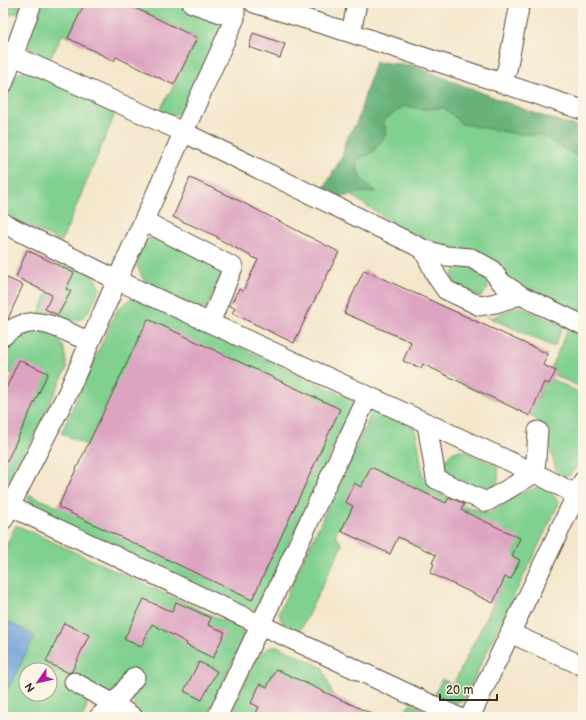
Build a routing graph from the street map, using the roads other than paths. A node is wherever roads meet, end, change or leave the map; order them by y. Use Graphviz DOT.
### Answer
graph roads {
  1 [pos="32,3"];
  2 [pos="192,3"];
  3 [pos="254,3"];
  4 [pos="357,3"];
  5 [pos="520,3"];
  6 [pos="235,11"];
  7 [pos="351,33"];
  8 [pos="8,52"];
  9 [pos="501,83"];
  10 [pos="3,84"];
  11 [pos="583,110"];
  12 [pos="183,132"];
  13 [pos="144,221"];
  14 [pos="3,223"];
  15 [pos="423,249"];
  16 [pos="117,280"];
  17 [pos="520,295"];
  18 [pos="210,323"];
  19 [pos="583,325"];
  20 [pos="3,336"];
  21 [pos="90,342"];
  22 [pos="368,396"];
  23 [pos="427,424"];
  24 [pos="538,431"];
  25 [pos="535,473"];
  26 [pos="581,492"];
  27 [pos="5,510"];
  28 [pos="261,625"];
  29 [pos="510,633"];
  30 [pos="583,666"];
  31 [pos="134,677"];
  32 [pos="74,682"];
  33 [pos="114,704"];
  34 [pos="99,717"];
  35 [pos="133,717"];
  36 [pos="217,717"];
  37 [pos="458,717"];
  38 [pos="470,717"];
  1 -- 8 [label="street"];
  2 -- 6 [label="street"];
  3 -- 7 [label="street"];
  4 -- 7 [label="street"];
  5 -- 9 [label="street"];
  6 -- 12 [label="street"];
  7 -- 9 [label="street"];
  8 -- 10 [label="street"];
  8 -- 12 [label="street"];
  9 -- 11 [label="street"];
  12 -- 13 [label="street"];
  12 -- 15 [label="street"];
  13 -- 16 [label="street"];
  13 -- 18 [label="street"];
  14 -- 16 [label="street"];
  15 -- 17 [label="street"];
  15 -- 17 [label="street"];
  16 -- 18 [label="street"];
  16 -- 21 [label="street"];
  17 -- 19 [label="street"];
  18 -- 22 [label="street"];
  20 -- 21 [label="street"];
  21 -- 27 [label="street"];
  22 -- 23 [label="street"];
  22 -- 28 [label="street"];
  23 -- 25 [label="street"];
  23 -- 25 [label="street"];
  24 -- 25 [label="street"];
  25 -- 26 [label="street"];
  26 -- 29 [label="street"];
  27 -- 28 [label="street"];
  28 -- 36 [label="street"];
  28 -- 37 [label="street"];
  29 -- 30 [label="street"];
  29 -- 38 [label="street"];
  31 -- 33 [label="street"];
  32 -- 33 [label="street"];
  33 -- 34 [label="street"];
  33 -- 35 [label="street"];
}
